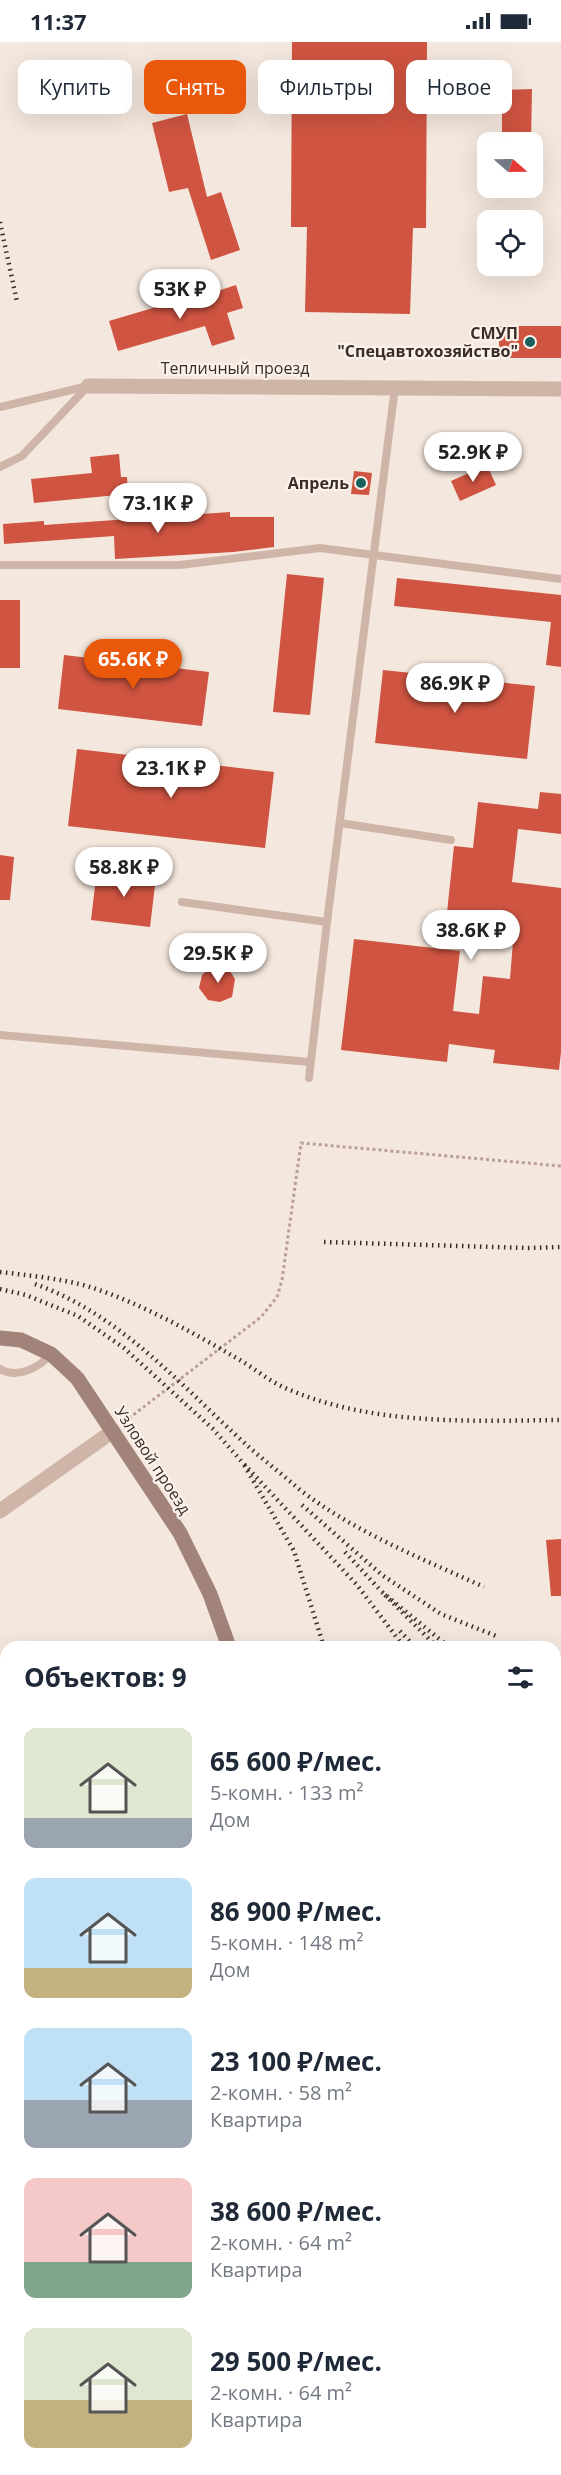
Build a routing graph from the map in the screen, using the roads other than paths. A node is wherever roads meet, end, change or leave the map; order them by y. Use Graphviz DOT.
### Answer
graph roads {
  1 [pos="88,386"];
  2 [pos="395,386"];
  3 [pos="561,389"];
  4 [pos="0,407"];
  5 [pos="0,466"];
  6 [pos="374,554"];
  7 [pos="0,565"];
  8 [pos="561,579"];
  9 [pos="340,823"];
  10 [pos="451,840"];
  11 [pos="182,902"];
  12 [pos="327,922"];
  13 [pos="0,1035"];
  14 [pos="310,1062"];
  15 [pos="309,1078"];
  16 [pos="0,1338"];
  17 [pos="51,1354"];
  18 [pos="0,1368"];
  19 [pos="113,1431"];
  20 [pos="0,1511"];
  21 [pos="227,1641"];
  1 -- 2 [label="street, Тепличный проезд"];
  1 -- 4 [label="lane"];
  1 -- 5 [label="lane"];
  2 -- 3 [label="street, Тепличный проезд"];
  2 -- 6 [label="lane"];
  6 -- 7 [label="lane"];
  6 -- 8 [label="lane"];
  6 -- 9 [label="lane"];
  9 -- 10 [label="lane"];
  9 -- 12 [label="lane"];
  11 -- 12 [label="lane"];
  12 -- 14 [label="lane"];
  13 -- 14 [label="lane"];
  14 -- 15 [label="lane"];
  16 -- 17 [label="street, Узловой проезд"];
  17 -- 18 [label="lane"];
  17 -- 19 [label="street, Узловой проезд"];
  19 -- 20 [label="street"];
  19 -- 21 [label="street, Узловой проезд"];
}
